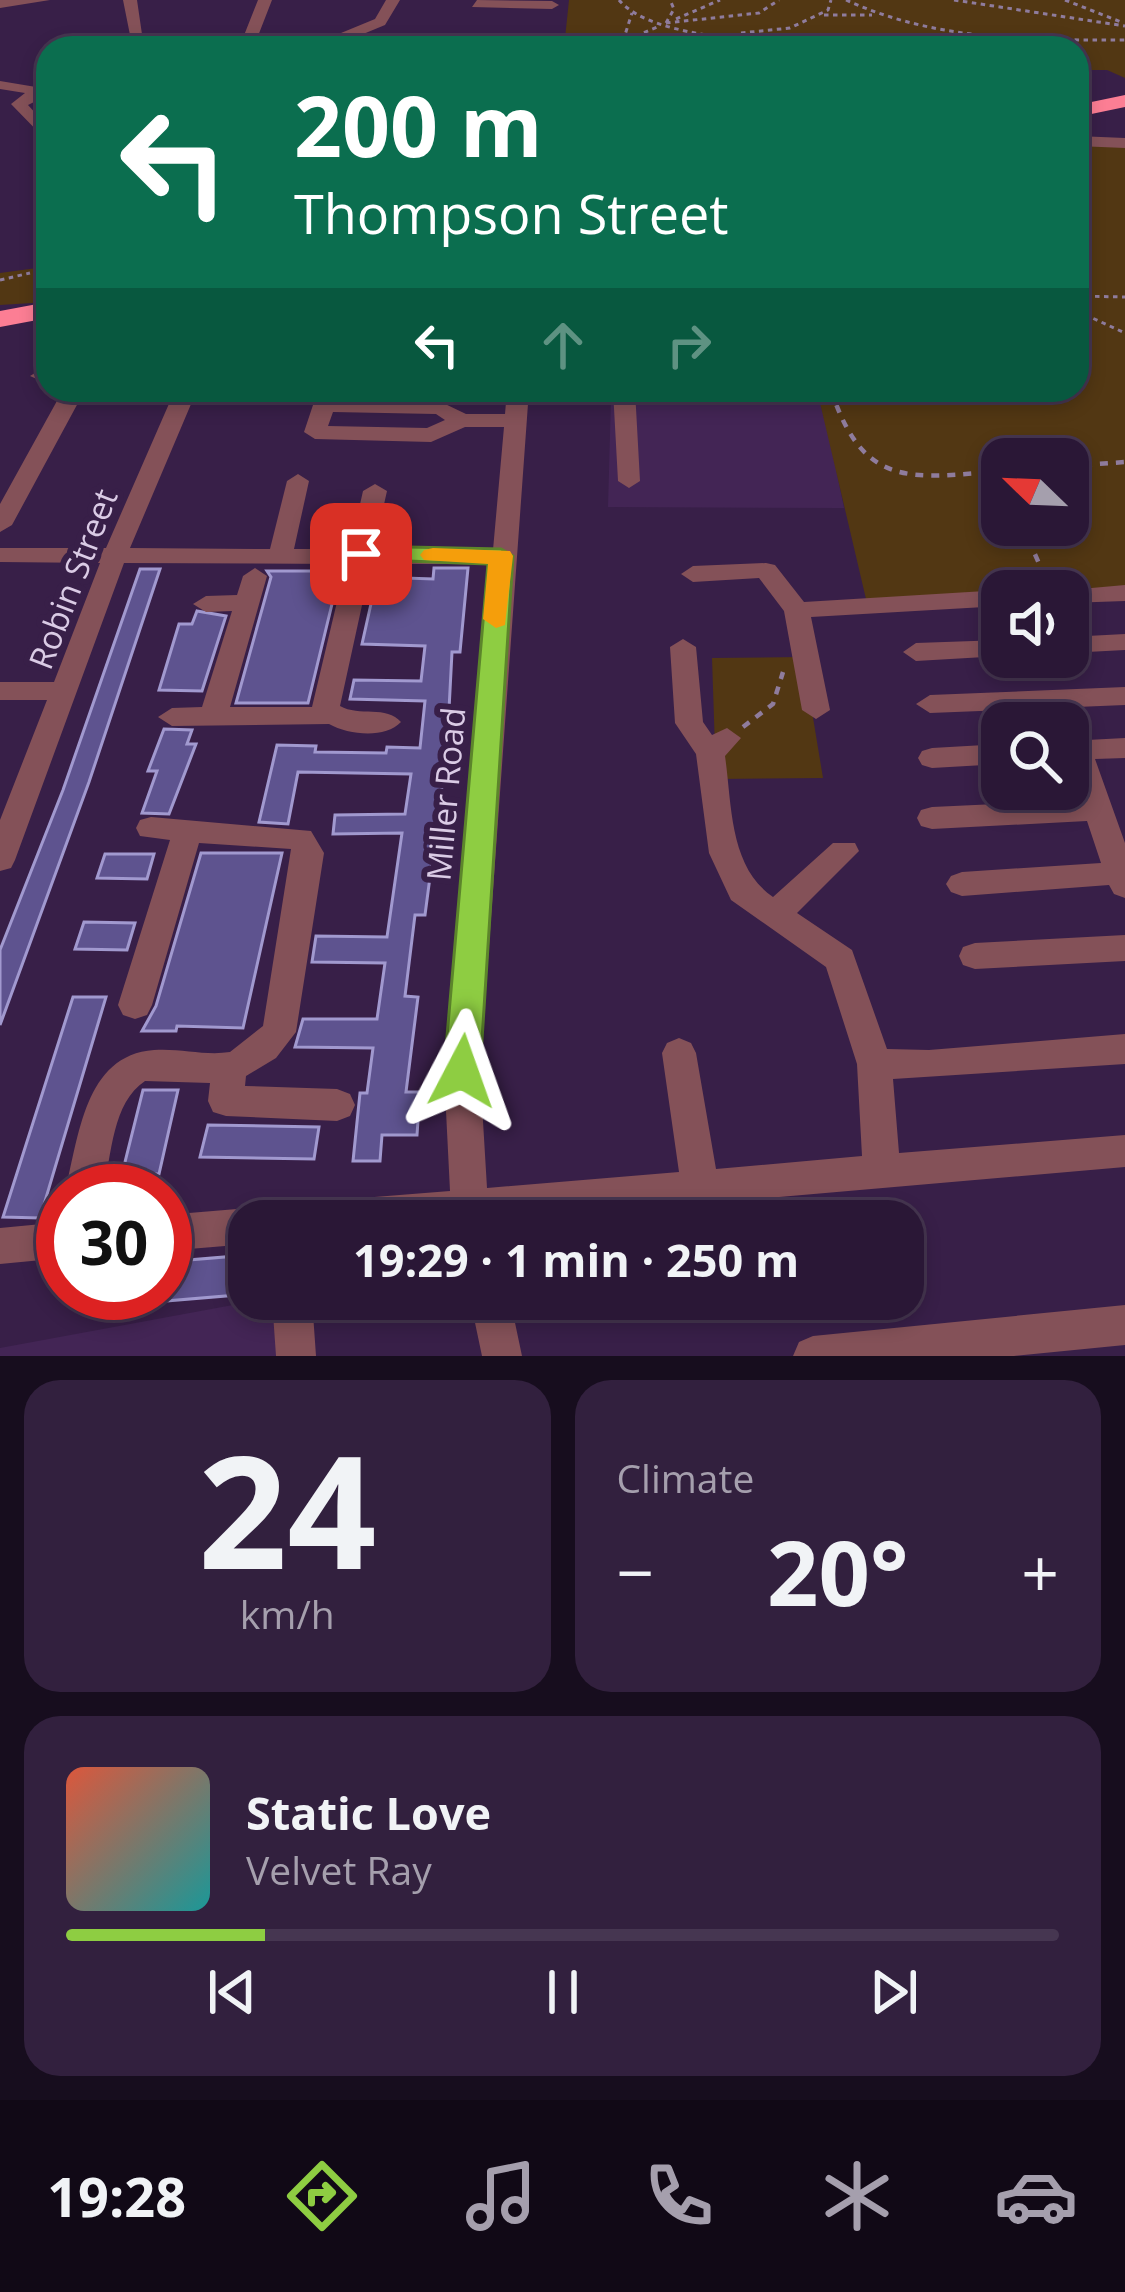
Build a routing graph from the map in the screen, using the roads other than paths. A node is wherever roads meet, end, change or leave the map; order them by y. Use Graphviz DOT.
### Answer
graph roads {
  1 [pos="43,0"];
  2 [pos="130,0"];
  3 [pos="266,0"];
  4 [pos="394,0"];
  5 [pos="553,3"];
  6 [pos="0,4"];
  7 [pos="476,4"];
  8 [pos="137,36"];
  9 [pos="252,36"];
  10 [pos="352,36"];
  11 [pos="549,36"];
  12 [pos="0,85"];
  13 [pos="36,91"];
  14 [pos="36,96"];
  15 [pos="1125,101"];
  16 [pos="1089,107"];
  17 [pos="36,126"];
  18 [pos="1089,142"];
  19 [pos="1125,143"];
  20 [pos="36,312"];
  21 [pos="0,319"];
  22 [pos="67,402"];
  23 [pos="181,402"];
  24 [pos="326,402"];
  25 [pos="516,402"];
  26 [pos="626,402"];
  27 [pos="514,422"];
  28 [pos="298,481"];
  29 [pos="629,481"];
  30 [pos="375,491"];
  31 [pos="0,525"];
  32 [pos="361,554"];
  33 [pos="0,555"];
  34 [pos="501,556"];
  35 [pos="113,557"];
  36 [pos="280,558"];
  37 [pos="685,575"];
  38 [pos="1125,592"];
  39 [pos="1089,594"];
  40 [pos="981,598"];
  41 [pos="792,603"];
  42 [pos="206,604"];
  43 [pos="1125,642"];
  44 [pos="1089,644"];
  45 [pos="683,647"];
  46 [pos="981,649"];
  47 [pos="916,652"];
  48 [pos="0,691"];
  49 [pos="66,691"];
  50 [pos="1125,696"];
  51 [pos="930,704"];
  52 [pos="326,710"];
  53 [pos="816,710"];
  54 [pos="981,713"];
  55 [pos="172,716"];
  56 [pos="213,716"];
  57 [pos="1089,717"];
  58 [pos="387,722"];
  59 [pos="1089,736"];
  60 [pos="1125,748"];
  61 [pos="981,755"];
  62 [pos="932,758"];
  63 [pos="1089,790"];
  64 [pos="1096,810"];
  65 [pos="932,818"];
  66 [pos="151,828"];
  67 [pos="187,833"];
  68 [pos="844,851"];
  69 [pos="0,860"];
  70 [pos="1123,880"];
  71 [pos="962,884"];
  72 [pos="776,913"];
  73 [pos="1125,948"];
  74 [pos="975,956"];
  75 [pos="135,1005"];
  76 [pos="1125,1049"];
  77 [pos="679,1054"];
  78 [pos="874,1064"];
  79 [pos="230,1067"];
  80 [pos="337,1105"];
  81 [pos="1125,1151"];
  82 [pos="92,1164"];
  83 [pos="882,1171"];
  84 [pos="700,1185"];
  85 [pos="467,1200"];
  86 [pos="576,1200"];
  87 [pos="228,1228"];
  88 [pos="192,1231"];
  89 [pos="36,1243"];
  90 [pos="0,1246"];
  91 [pos="293,1320"];
  92 [pos="494,1320"];
  93 [pos="1125,1325"];
  94 [pos="296,1356"];
  95 [pos="502,1356"];
  96 [pos="813,1356"];
  1 -- 6 [label="street"];
  2 -- 8 [label="street"];
  3 -- 9 [label="street"];
  4 -- 10 [label="street"];
  5 -- 7 [label="street"];
  5 -- 11 [label="street"];
  12 -- 13 [label="street"];
  14 -- 17 [label="street"];
  15 -- 16 [label="highway"];
  18 -- 19 [label="street"];
  20 -- 21 [label="highway"];
  22 -- 31 [label="street"];
  23 -- 35 [label="street, Robin Street"];
  24 -- 27 [label="street"];
  25 -- 27 [label="street, Miller Road"];
  26 -- 29 [label="street"];
  27 -- 34 [label="street, Miller Road"];
  28 -- 36 [label="street"];
  30 -- 32 [label="street"];
  32 -- 34 [label="street"];
  32 -- 36 [label="street"];
  32 -- 52 [label="street"];
  33 -- 35 [label="street"];
  34 -- 85 [label="street, Miller Road"];
  35 -- 36 [label="street"];
  35 -- 49 [label="street, Robin Street"];
  37 -- 41 [label="street"];
  38 -- 39 [label="street"];
  40 -- 41 [label="street"];
  41 -- 53 [label="street"];
  42 -- 56 [label="street"];
  43 -- 44 [label="street"];
  45 -- 72 [label="street"];
  46 -- 47 [label="street"];
  48 -- 49 [label="street"];
  49 -- 69 [label="street, Robin Street"];
  50 -- 57 [label="street"];
  51 -- 54 [label="street"];
  52 -- 56 [label="street"];
  52 -- 58 [label="street"];
  55 -- 56 [label="street"];
  59 -- 60 [label="street"];
  61 -- 62 [label="street"];
  63 -- 64 [label="street"];
  64 -- 65 [label="street"];
  64 -- 70 [label="street"];
  66 -- 67 [label="street"];
  67 -- 75 [label="street"];
  67 -- 79 [label="street"];
  68 -- 72 [label="street"];
  70 -- 71 [label="street"];
  72 -- 78 [label="street"];
  73 -- 74 [label="street"];
  76 -- 78 [label="street"];
  77 -- 84 [label="street"];
  78 -- 83 [label="street"];
  79 -- 80 [label="street"];
  79 -- 82 [label="street"];
  81 -- 83 [label="street"];
  83 -- 84 [label="street"];
  84 -- 86 [label="street"];
  87 -- 88 [label="street"];
  89 -- 90 [label="street"];
  91 -- 94 [label="street"];
  92 -- 95 [label="street"];
  93 -- 96 [label="street"];
}
